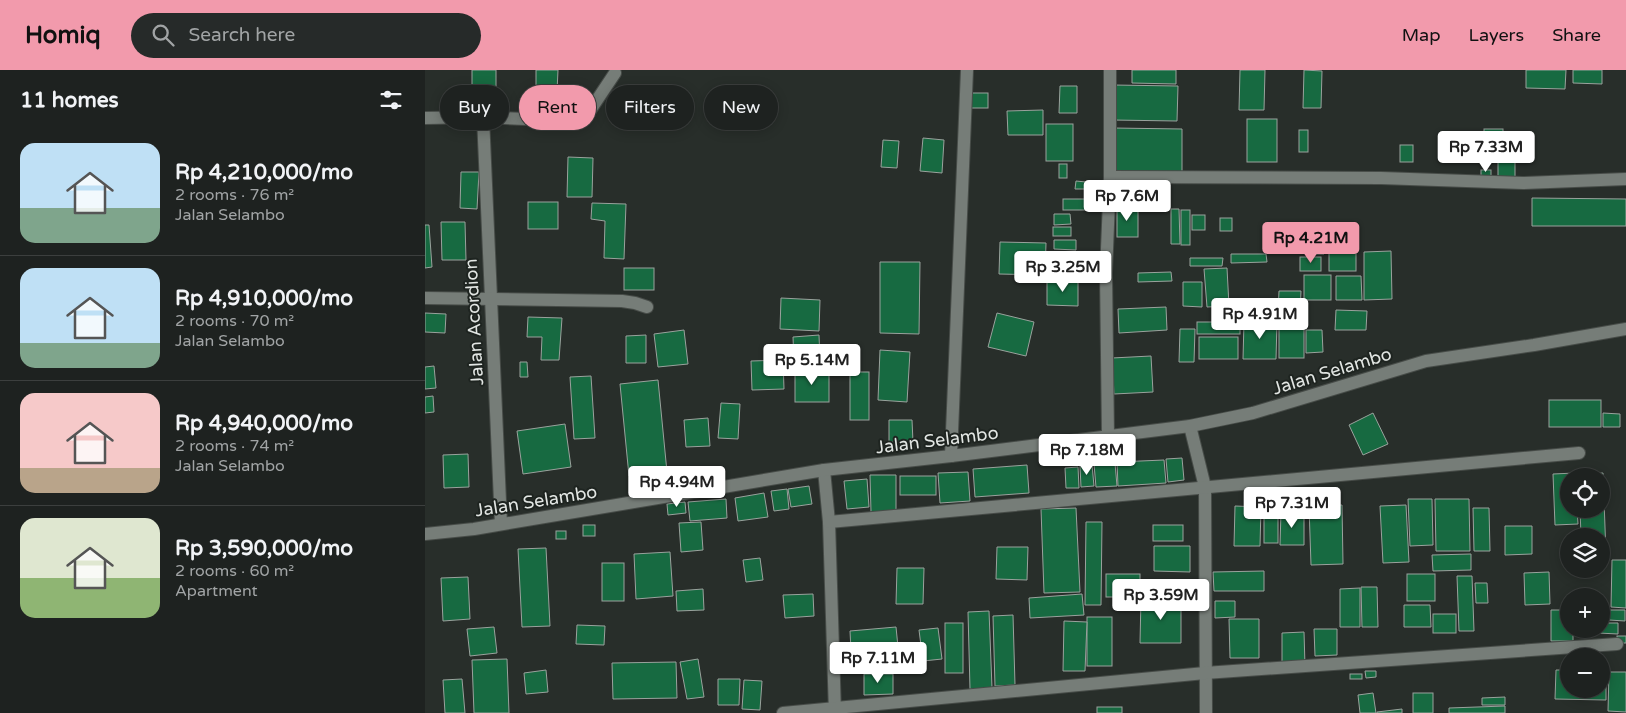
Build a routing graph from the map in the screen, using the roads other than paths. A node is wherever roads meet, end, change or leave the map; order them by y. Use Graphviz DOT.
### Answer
graph roads {
  1 [pos="967,70"];
  2 [pos="1110,70"];
  3 [pos="615,73"];
  4 [pos="425,118"];
  5 [pos="440,118"];
  6 [pos="509,119"];
  7 [pos="484,130"];
  8 [pos="1110,177"];
  9 [pos="1626,179"];
  10 [pos="425,298"];
  11 [pos="491,299"];
  12 [pos="647,307"];
  13 [pos="1625,329"];
  14 [pos="1190,426"];
  15 [pos="1108,437"];
  16 [pos="1579,453"];
  17 [pos="951,456"];
  18 [pos="824,470"];
  19 [pos="1205,487"];
  20 [pos="829,522"];
  21 [pos="501,524"];
  22 [pos="425,534"];
  23 [pos="1617,644"];
  24 [pos="1205,673"];
  25 [pos="835,710"];
  26 [pos="783,713"];
  27 [pos="1206,713"];
  1 -- 17 [label="street"];
  2 -- 8 [label="street"];
  3 -- 6 [label="street"];
  4 -- 5 [label="street"];
  7 -- 11 [label="street, Jalan Acordion"];
  8 -- 9 [label="street"];
  8 -- 15 [label="street"];
  10 -- 11 [label="street"];
  11 -- 12 [label="street"];
  11 -- 21 [label="street, Jalan Acordion"];
  13 -- 14 [label="street, Jalan Selambo"];
  14 -- 15 [label="street, Jalan Selambo"];
  14 -- 19 [label="street"];
  15 -- 17 [label="street, Jalan Selambo"];
  16 -- 19 [label="street"];
  17 -- 18 [label="street, Jalan Selambo"];
  18 -- 20 [label="street"];
  18 -- 21 [label="street, Jalan Selambo"];
  19 -- 20 [label="street"];
  19 -- 24 [label="street"];
  20 -- 25 [label="street"];
  21 -- 22 [label="street, Jalan Selambo"];
  23 -- 24 [label="street"];
  24 -- 25 [label="street"];
  24 -- 27 [label="street"];
  25 -- 26 [label="street"];
}
